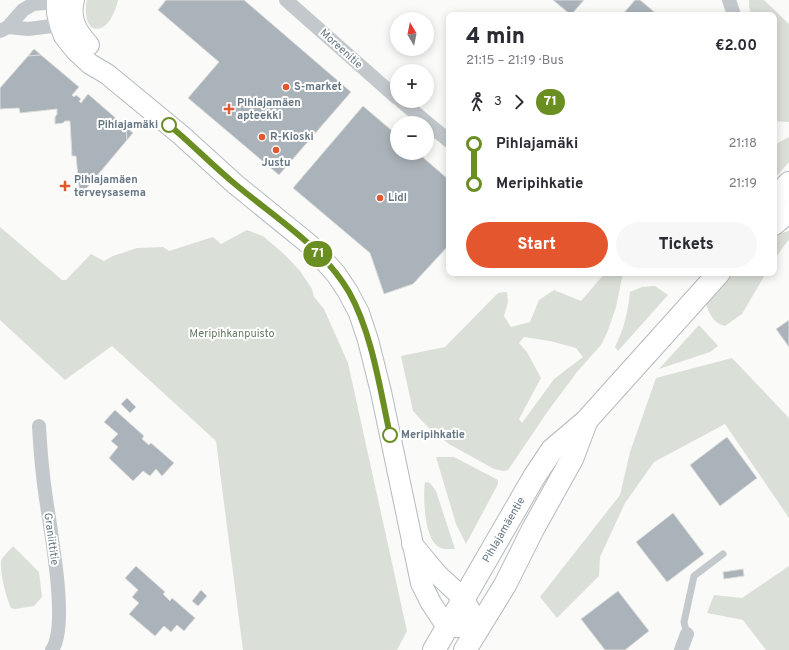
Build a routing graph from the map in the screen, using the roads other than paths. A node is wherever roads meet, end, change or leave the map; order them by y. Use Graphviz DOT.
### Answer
graph roads {
  1 [pos="286,0"];
  2 [pos="729,0"];
  3 [pos="64,8"];
  4 [pos="733,12"];
  5 [pos="4,29"];
  6 [pos="390,92"];
  7 [pos="409,108"];
  8 [pos="446,138"];
  9 [pos="785,188"];
  10 [pos="789,210"];
  11 [pos="777,221"];
  12 [pos="716,276"];
  13 [pos="586,421"];
  14 [pos="39,426"];
  15 [pos="412,544"];
  16 [pos="723,554"];
  17 [pos="464,599"];
  18 [pos="447,627"];
  19 [pos="479,627"];
  20 [pos="686,634"];
  21 [pos="52,650"];
  22 [pos="434,650"];
  23 [pos="466,650"];
  24 [pos="682,650"];
  1 -- 6 [label="street, Moreenitie"];
  2 -- 4 [label="street"];
  3 -- 5 [label="street"];
  3 -- 5 [label="street"];
  3 -- 15 [label="main road"];
  7 -- 8 [label="street"];
  9 -- 10 [label="street"];
  10 -- 11 [label="main road"];
  12 -- 13 [label="main road, Pihlajamäentie"];
  13 -- 17 [label="main road, Pihlajamäentie"];
  13 -- 19 [label="main road, Pihlajamäentie"];
  14 -- 21 [label="street, Graniittitie"];
  15 -- 17 [label="main road"];
  15 -- 18 [label="main road"];
  16 -- 20 [label="lane"];
  17 -- 18 [label="main road, Pihlajamäentie"];
  17 -- 19 [label="main road"];
  18 -- 19 [label="main road"];
  18 -- 22 [label="main road, Pihlajamäentie"];
  19 -- 23 [label="main road, Pihlajamäentie"];
  20 -- 24 [label="street"];
}
